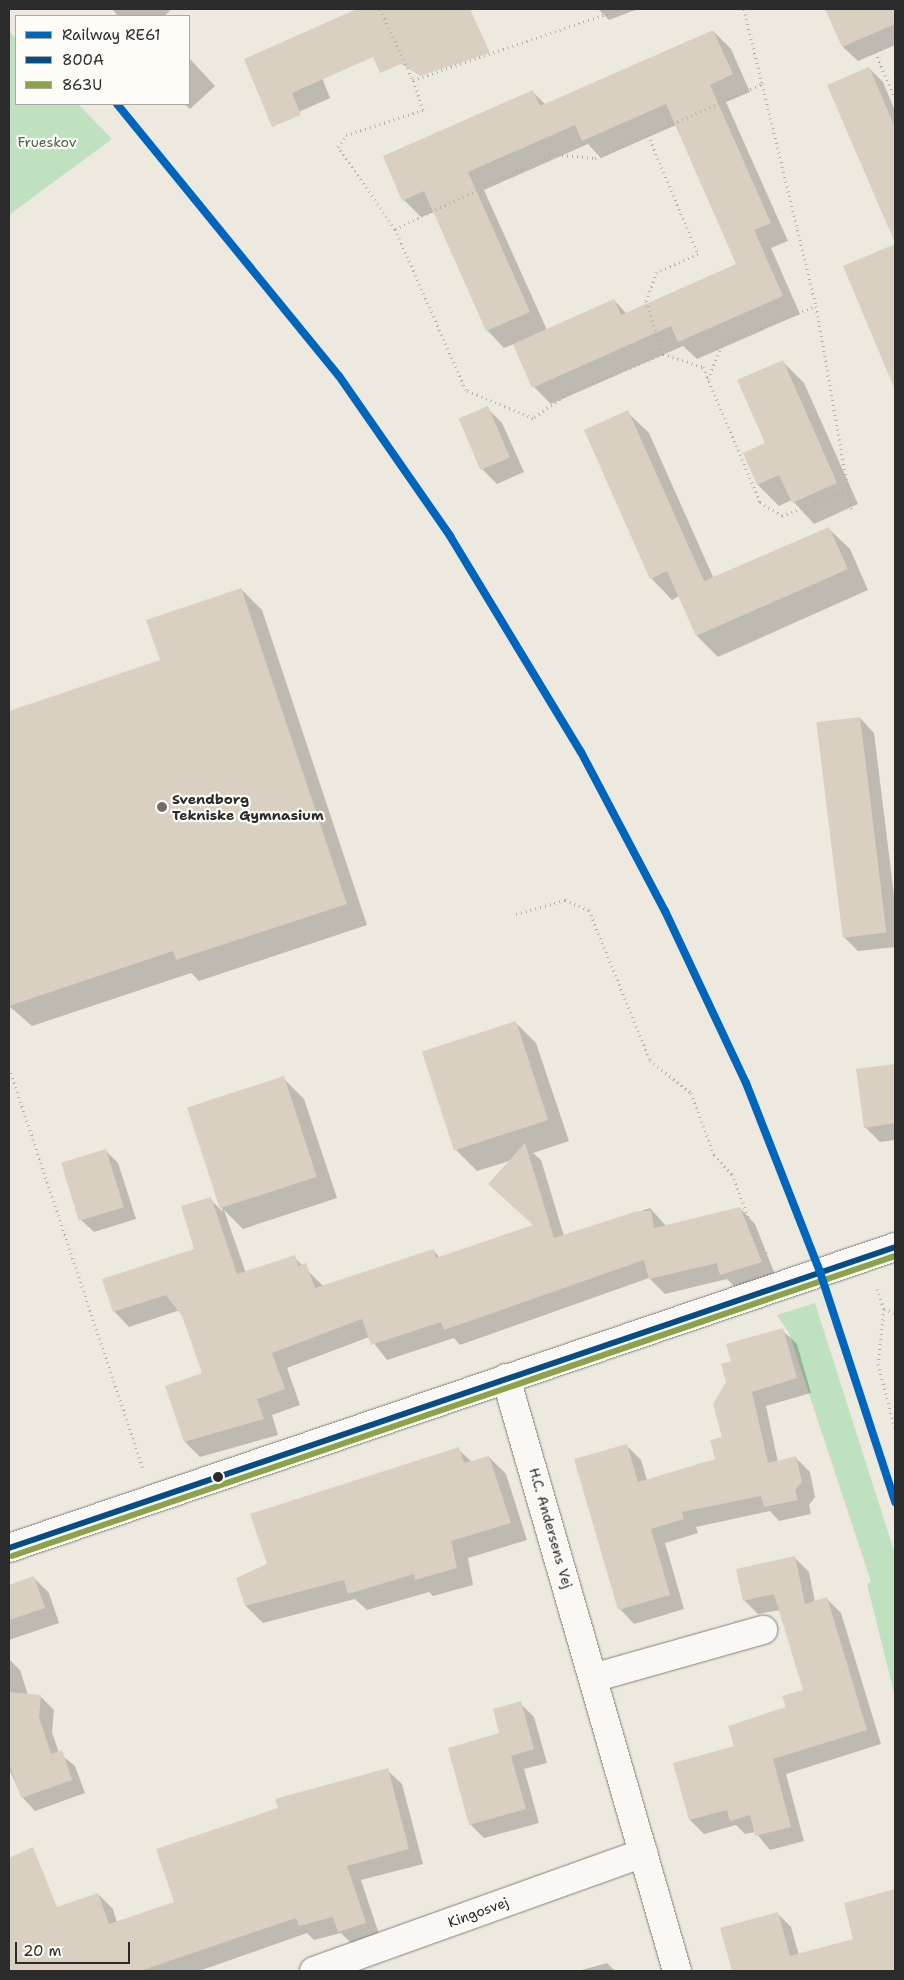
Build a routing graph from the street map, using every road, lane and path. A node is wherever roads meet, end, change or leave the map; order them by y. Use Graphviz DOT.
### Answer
graph roads {
  1 [pos="380,9"];
  2 [pos="620,9"];
  3 [pos="744,9"];
  4 [pos="895,43"];
  5 [pos="413,80"];
  6 [pos="762,84"];
  7 [pos="895,98"];
  8 [pos="648,135"];
  9 [pos="395,229"];
  10 [pos="816,306"];
  11 [pos="663,354"];
  12 [pos="708,378"];
  13 [pos="848,489"];
  14 [pos="852,512"];
  15 [pos="516,914"];
  16 [pos="9,1068"];
  17 [pos="895,1247"];
  18 [pos="866,1257"];
  19 [pos="784,1285"];
  20 [pos="884,1310"];
  21 [pos="895,1313"];
  22 [pos="506,1378"];
  23 [pos="893,1414"];
  24 [pos="895,1429"];
  25 [pos="154,1499"];
  26 [pos="9,1548"];
  27 [pos="763,1630"];
  28 [pos="593,1678"];
  29 [pos="643,1853"];
  30 [pos="314,1971"];
  31 [pos="677,1971"];
  1 -- 5 [label="path"];
  2 -- 5 [label="path"];
  3 -- 6 [label="path"];
  4 -- 7 [label="path"];
  5 -- 9 [label="path"];
  6 -- 8 [label="path"];
  6 -- 10 [label="path"];
  8 -- 9 [label="path"];
  8 -- 11 [label="path"];
  9 -- 11 [label="path"];
  10 -- 12 [label="path"];
  10 -- 13 [label="path"];
  11 -- 12 [label="path"];
  12 -- 13 [label="path"];
  13 -- 14 [label="path"];
  15 -- 19 [label="path"];
  16 -- 25 [label="path"];
  17 -- 18 [label="street"];
  18 -- 19 [label="street"];
  18 -- 20 [label="path"];
  19 -- 22 [label="street"];
  20 -- 21 [label="path"];
  20 -- 23 [label="path"];
  22 -- 25 [label="street"];
  22 -- 28 [label="street, H.C. Andersens Vej"];
  23 -- 24 [label="path"];
  25 -- 26 [label="street"];
  27 -- 28 [label="street"];
  28 -- 29 [label="street, H.C. Andersens Vej"];
  29 -- 30 [label="street, Kingosvej"];
  29 -- 31 [label="street, H.C. Andersens Vej"];
}
